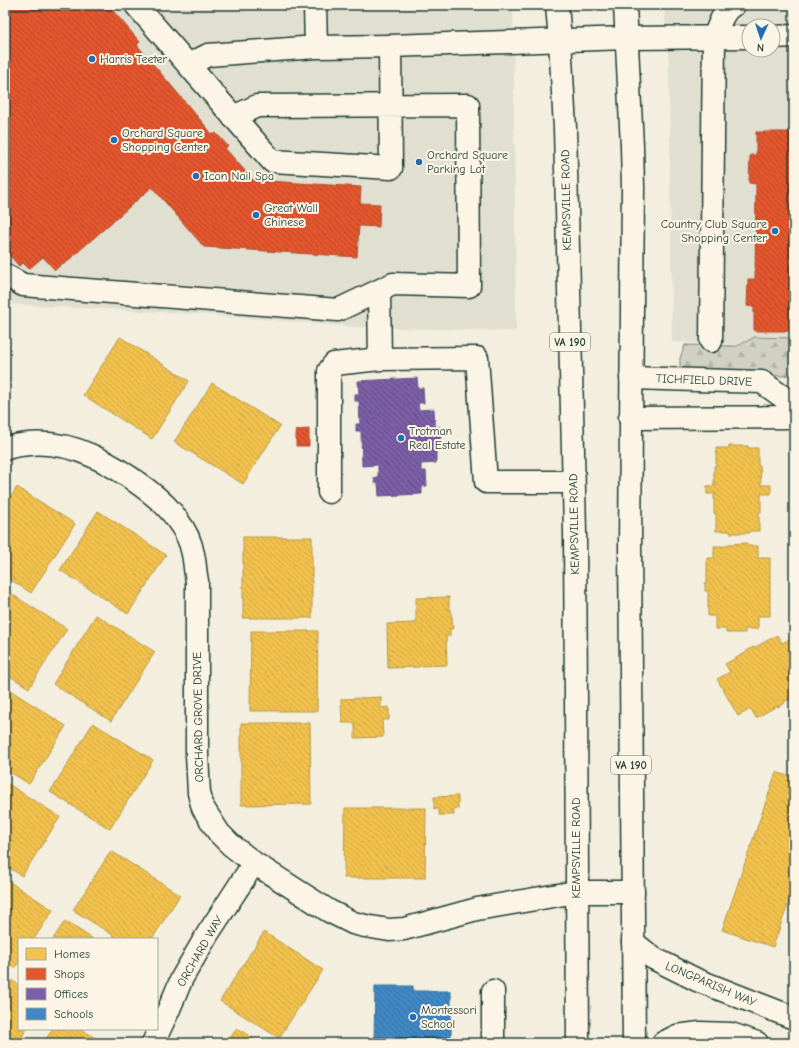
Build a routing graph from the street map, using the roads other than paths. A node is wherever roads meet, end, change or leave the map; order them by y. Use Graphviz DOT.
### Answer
graph roads {
  1 [pos="136,5"];
  2 [pos="316,5"];
  3 [pos="557,5"];
  4 [pos="625,5"];
  5 [pos="734,5"];
  6 [pos="794,36"];
  7 [pos="741,37"];
  8 [pos="781,37"];
  9 [pos="627,38"];
  10 [pos="714,38"];
  11 [pos="560,40"];
  12 [pos="390,46"];
  13 [pos="316,47"];
  14 [pos="188,65"];
  15 [pos="390,105"];
  16 [pos="233,117"];
  17 [pos="5,275"];
  18 [pos="379,291"];
  19 [pos="711,341"];
  20 [pos="380,359"];
  21 [pos="631,378"];
  22 [pos="794,405"];
  23 [pos="794,417"];
  24 [pos="630,418"];
  25 [pos="5,449"];
  26 [pos="573,482"];
  27 [pos="328,492"];
  28 [pos="254,863"];
  29 [pos="576,892"];
  30 [pos="633,892"];
  31 [pos="633,942"];
  32 [pos="494,991"];
  33 [pos="793,1014"];
  34 [pos="153,1043"];
  35 [pos="493,1043"];
  36 [pos="578,1043"];
  37 [pos="634,1043"];
  38 [pos="663,1043"];
  39 [pos="757,1043"];
  1 -- 14 [label="main road"];
  2 -- 13 [label="main road"];
  3 -- 11 [label="main road, KEMPSVILLE ROAD / VA 190"];
  4 -- 9 [label="main road, VA 190"];
  5 -- 10 [label="main road"];
  6 -- 8 [label="main road"];
  7 -- 10 [label="main road"];
  9 -- 10 [label="main road"];
  9 -- 11 [label="main road"];
  9 -- 21 [label="main road, VA 190"];
  10 -- 19 [label="main road"];
  11 -- 12 [label="main road"];
  11 -- 26 [label="main road, KEMPSVILLE ROAD / VA 190"];
  12 -- 13 [label="main road"];
  12 -- 15 [label="main road"];
  13 -- 14 [label="main road"];
  14 -- 16 [label="main road"];
  15 -- 16 [label="main road"];
  15 -- 16 [label="main road"];
  15 -- 18 [label="main road"];
  17 -- 18 [label="main road"];
  18 -- 20 [label="main road"];
  20 -- 26 [label="main road"];
  20 -- 27 [label="main road"];
  21 -- 22 [label="main road, TICHFIELD DRIVE"];
  21 -- 24 [label="main road, VA 190"];
  23 -- 24 [label="main road"];
  24 -- 30 [label="main road, VA 190"];
  25 -- 28 [label="main road, ORCHARD GROVE DRIVE"];
  26 -- 29 [label="main road, KEMPSVILLE ROAD / VA 190"];
  28 -- 29 [label="main road, ORCHARD GROVE DRIVE"];
  28 -- 34 [label="main road, ORCHARD WAY"];
  29 -- 30 [label="main road, ORCHARD GROVE DRIVE"];
  29 -- 36 [label="main road, KEMPSVILLE ROAD / VA 190"];
  30 -- 31 [label="main road, VA 190"];
  31 -- 33 [label="main road, LONGPARISH WAY"];
  31 -- 37 [label="main road, VA 190"];
  32 -- 35 [label="main road"];
  38 -- 39 [label="main road"];
}
